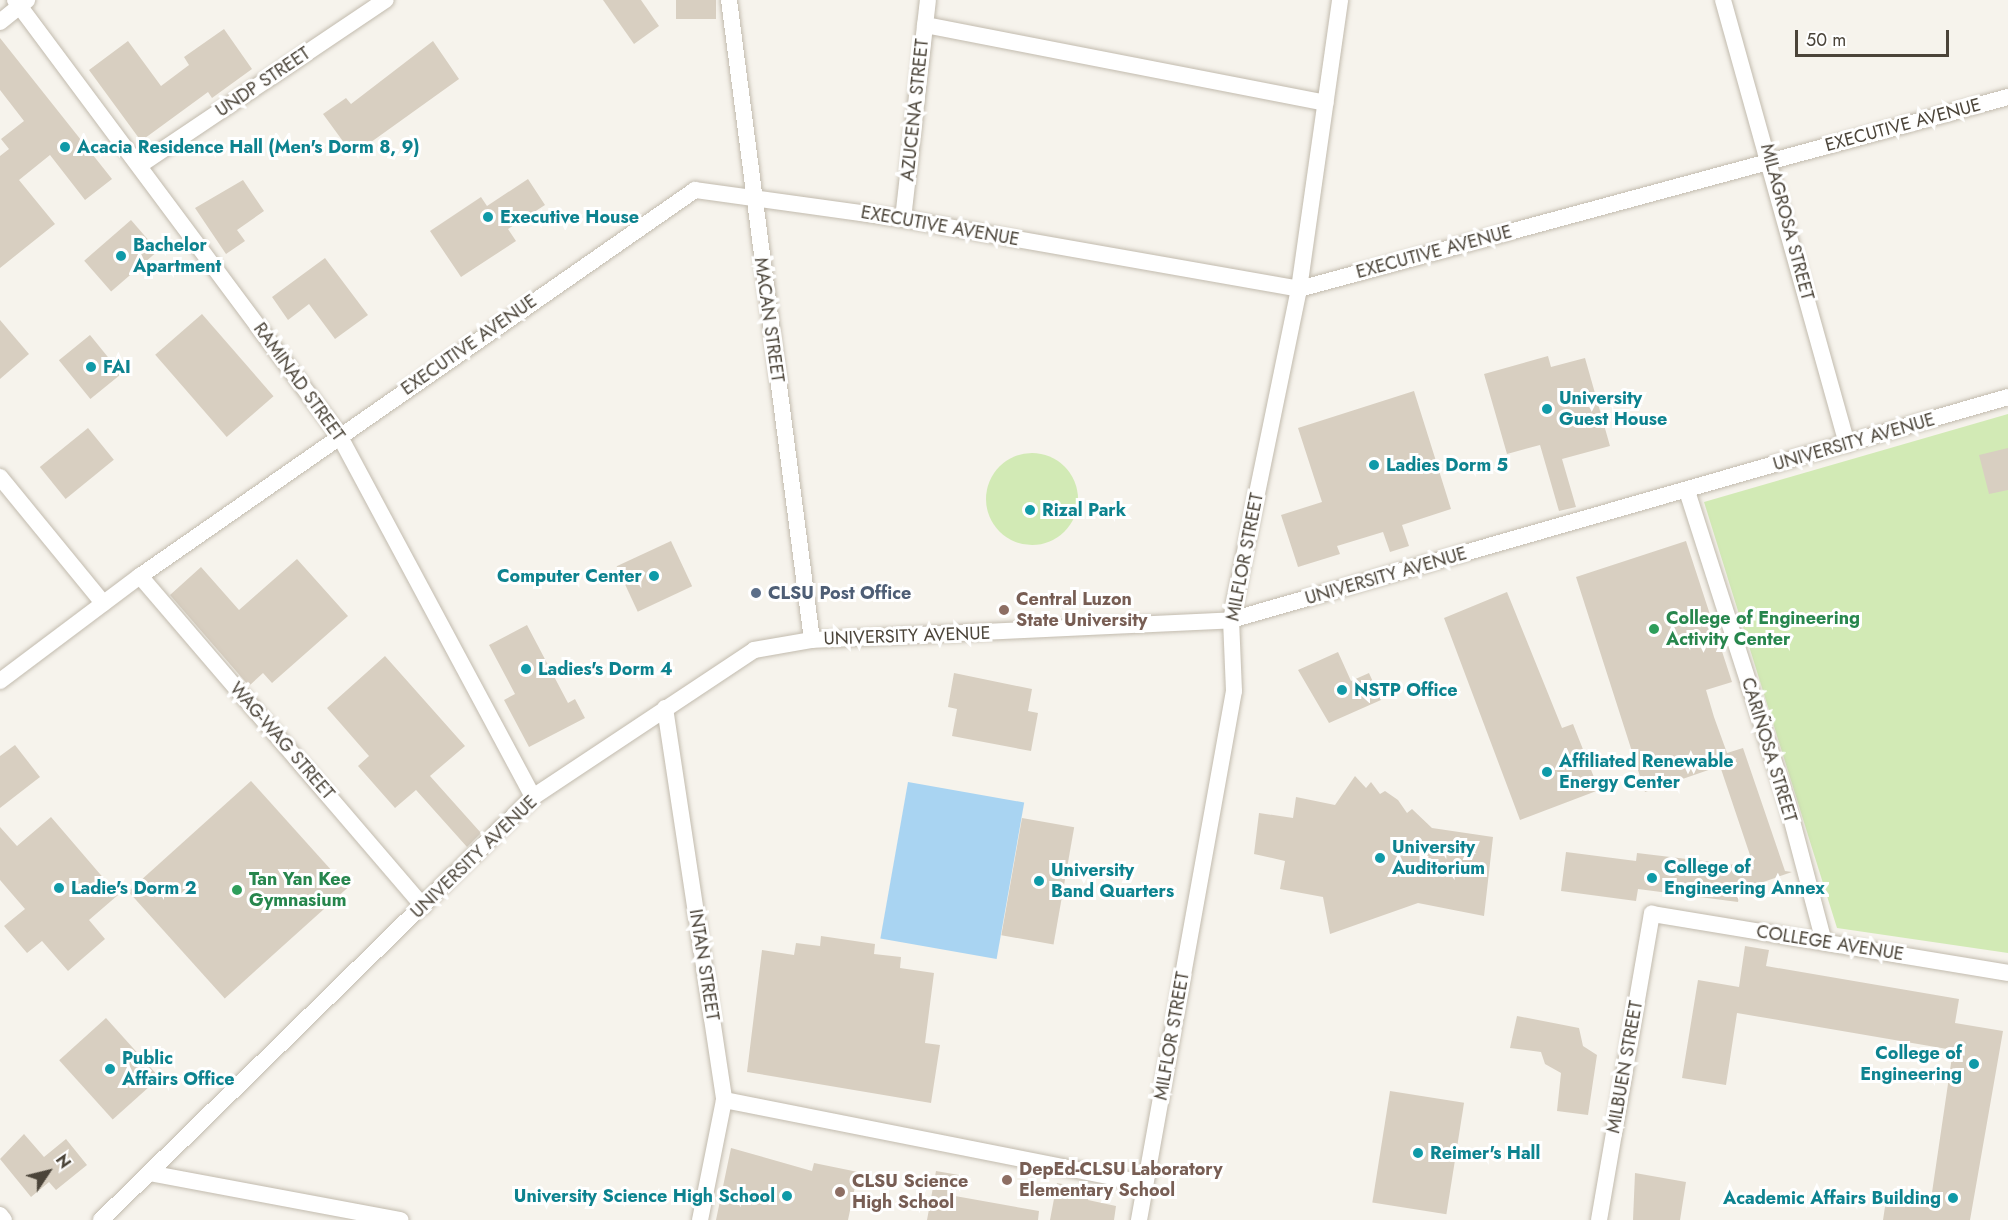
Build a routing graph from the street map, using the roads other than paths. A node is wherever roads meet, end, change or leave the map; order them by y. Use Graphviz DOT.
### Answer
graph roads {
  1 [pos="386,0"];
  2 [pos="729,0"];
  3 [pos="928,0"];
  4 [pos="1340,0"];
  5 [pos="1723,0"];
  6 [pos="21,2"];
  7 [pos="0,22"];
  8 [pos="925,25"];
  9 [pos="2008,97"];
  10 [pos="1325,102"];
  11 [pos="1770,161"];
  12 [pos="140,165"];
  13 [pos="753,195"];
  14 [pos="903,219"];
  15 [pos="1299,289"];
  16 [pos="2008,397"];
  17 [pos="339,435"];
  18 [pos="1847,444"];
  19 [pos="0,477"];
  20 [pos="1687,491"];
  21 [pos="140,576"];
  22 [pos="103,603"];
  23 [pos="1231,620"];
  24 [pos="812,639"];
  25 [pos="0,681"];
  26 [pos="664,708"];
  27 [pos="533,797"];
  28 [pos="423,906"];
  29 [pos="1652,914"];
  30 [pos="1824,942"];
  31 [pos="2008,973"];
  32 [pos="724,1100"];
  33 [pos="149,1173"];
  34 [pos="1145,1183"];
  35 [pos="0,1215"];
  36 [pos="4,1220"];
  37 [pos="101,1220"];
  38 [pos="401,1220"];
  39 [pos="700,1220"];
  40 [pos="1139,1220"];
  41 [pos="1599,1220"];
  1 -- 12 [label="street, UNDP STREET"];
  2 -- 13 [label="street, MACAN STREET"];
  3 -- 8 [label="street, AZUCENA STREET"];
  4 -- 10 [label="street, MILFLOR STREET"];
  5 -- 11 [label="street, MILAGROSA STREET"];
  6 -- 7 [label="street"];
  6 -- 12 [label="street, RAMINAD STREET"];
  8 -- 10 [label="street"];
  8 -- 14 [label="street, AZUCENA STREET"];
  9 -- 11 [label="street, EXECUTIVE AVENUE"];
  10 -- 15 [label="street, MILFLOR STREET"];
  11 -- 15 [label="street, EXECUTIVE AVENUE"];
  11 -- 18 [label="street, MILAGROSA STREET"];
  12 -- 17 [label="street, RAMINAD STREET"];
  13 -- 14 [label="street, EXECUTIVE AVENUE"];
  13 -- 17 [label="street, EXECUTIVE AVENUE"];
  13 -- 24 [label="street, MACAN STREET"];
  14 -- 15 [label="street, EXECUTIVE AVENUE"];
  15 -- 23 [label="street, MILFLOR STREET"];
  16 -- 18 [label="street, UNIVERSITY AVENUE"];
  17 -- 21 [label="street, EXECUTIVE AVENUE"];
  17 -- 27 [label="street, RAMINAD STREET"];
  18 -- 20 [label="street, UNIVERSITY AVENUE"];
  19 -- 22 [label="street"];
  20 -- 23 [label="street, UNIVERSITY AVENUE"];
  20 -- 30 [label="street, CARIÑOSA STREET"];
  21 -- 22 [label="street, EXECUTIVE AVENUE"];
  21 -- 28 [label="street, WAG-WAG STREET"];
  22 -- 25 [label="street, EXECUTIVE AVENUE"];
  23 -- 24 [label="street, UNIVERSITY AVENUE"];
  23 -- 34 [label="street, MILFLOR STREET"];
  24 -- 26 [label="street, UNIVERSITY AVENUE"];
  26 -- 27 [label="street, UNIVERSITY AVENUE"];
  26 -- 32 [label="street, INTAN STREET"];
  27 -- 28 [label="street, UNIVERSITY AVENUE"];
  28 -- 33 [label="street, UNIVERSITY AVENUE"];
  29 -- 30 [label="street, COLLEGE AVENUE"];
  29 -- 41 [label="street, MILBUEN STREET"];
  30 -- 31 [label="street, COLLEGE AVENUE"];
  32 -- 34 [label="street"];
  32 -- 39 [label="street, INTAN STREET"];
  33 -- 37 [label="street, UNIVERSITY AVENUE"];
  33 -- 38 [label="street"];
  34 -- 40 [label="street, MILFLOR STREET"];
  35 -- 36 [label="street"];
}
